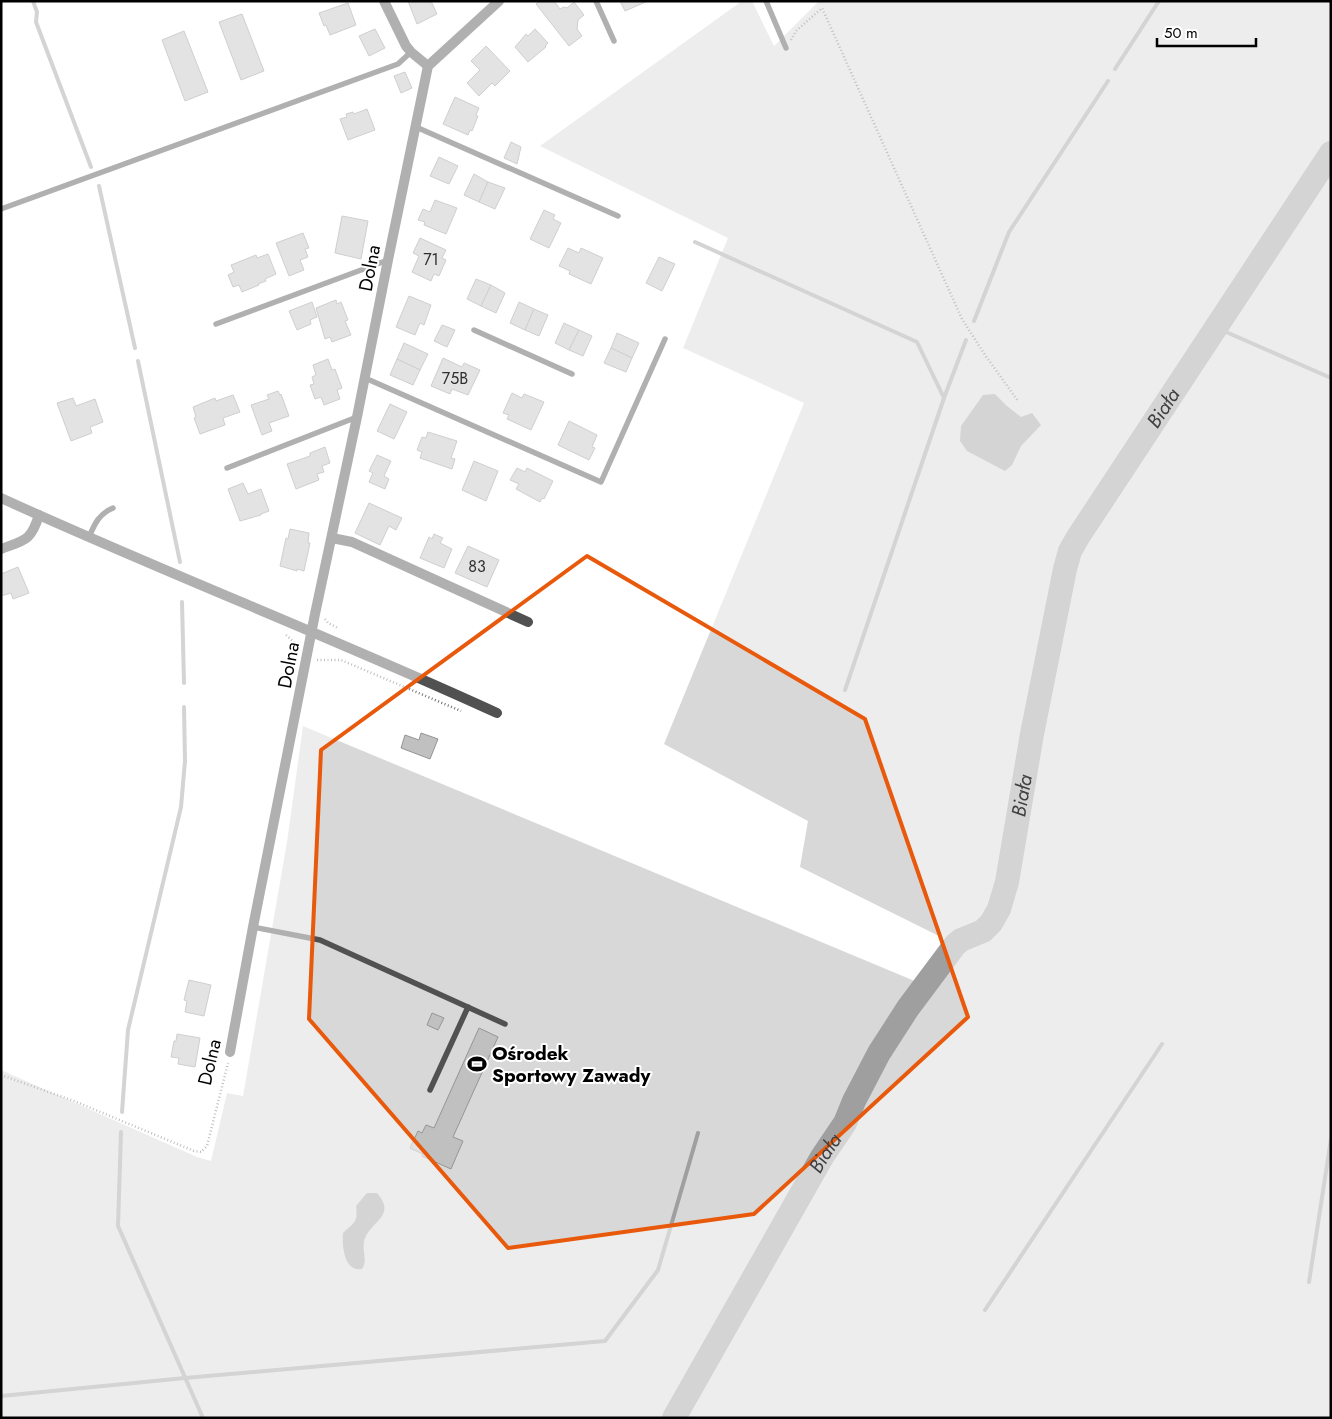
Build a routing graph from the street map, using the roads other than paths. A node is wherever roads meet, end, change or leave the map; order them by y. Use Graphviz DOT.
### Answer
graph roads {
  1 [pos="384,1"];
  2 [pos="499,1"];
  3 [pos="596,1"];
  4 [pos="766,1"];
  5 [pos="614,41"];
  6 [pos="786,48"];
  7 [pos="411,52"];
  8 [pos="428,66"];
  9 [pos="416,127"];
  10 [pos="1,209"];
  11 [pos="618,216"];
  12 [pos="388,260"];
  13 [pos="216,324"];
  14 [pos="474,330"];
  15 [pos="665,340"];
  16 [pos="572,374"];
  17 [pos="365,378"];
  18 [pos="358,417"];
  19 [pos="227,468"];
  20 [pos="1,498"];
  21 [pos="114,508"];
  22 [pos="39,515"];
  23 [pos="89,537"];
  24 [pos="332,538"];
  25 [pos="1,549"];
  26 [pos="528,622"];
  27 [pos="312,632"];
  28 [pos="498,713"];
  29 [pos="253,927"];
  30 [pos="468,1007"];
  31 [pos="505,1024"];
  32 [pos="230,1052"];
  33 [pos="430,1090"];
  1 -- 7 [label="street"];
  2 -- 8 [label="street"];
  3 -- 5 [label="lane"];
  4 -- 6 [label="lane"];
  7 -- 8 [label="street"];
  7 -- 10 [label="lane"];
  8 -- 9 [label="street, Dolna"];
  9 -- 11 [label="lane"];
  9 -- 12 [label="street, Dolna"];
  12 -- 13 [label="lane"];
  12 -- 17 [label="street, Dolna"];
  14 -- 16 [label="lane"];
  15 -- 17 [label="lane"];
  17 -- 18 [label="street, Dolna"];
  18 -- 19 [label="lane"];
  18 -- 24 [label="street, Dolna"];
  20 -- 22 [label="street"];
  21 -- 23 [label="lane"];
  22 -- 23 [label="street"];
  22 -- 25 [label="street"];
  23 -- 27 [label="street"];
  24 -- 26 [label="street"];
  24 -- 27 [label="street, Dolna"];
  27 -- 28 [label="street"];
  27 -- 29 [label="street, Dolna"];
  29 -- 30 [label="lane"];
  29 -- 32 [label="street, Dolna"];
  30 -- 31 [label="lane"];
  30 -- 33 [label="lane"];
}
